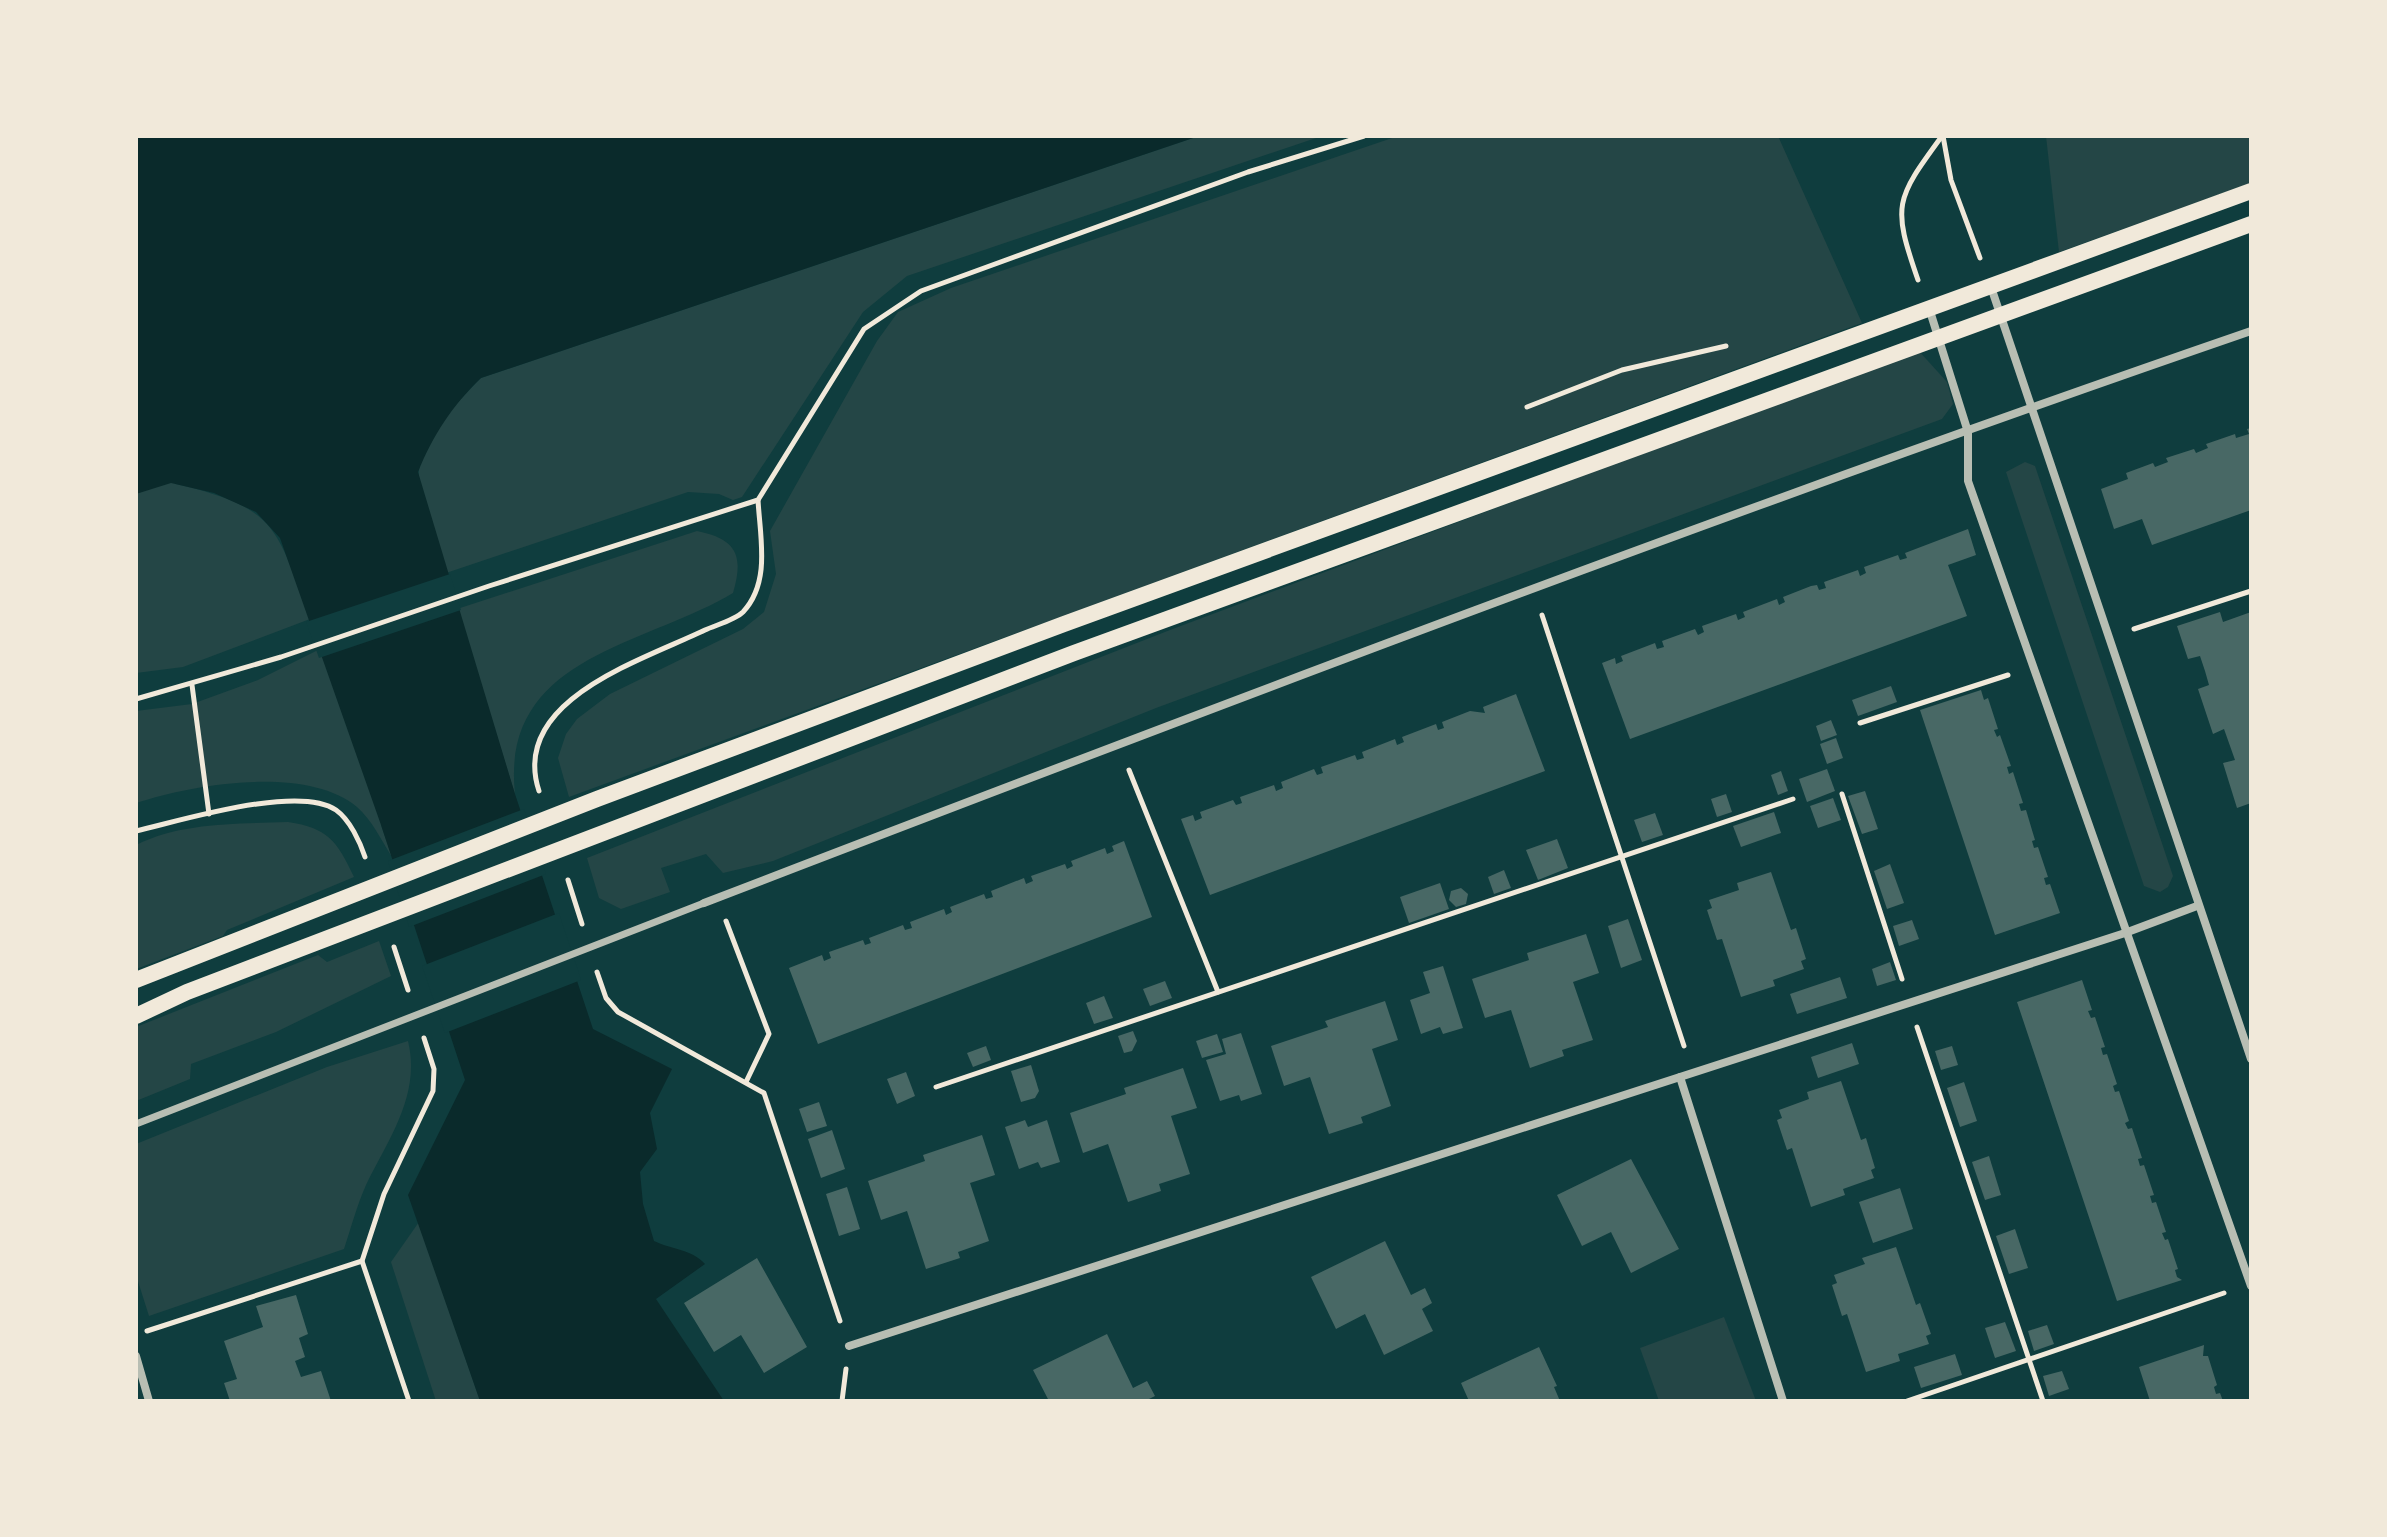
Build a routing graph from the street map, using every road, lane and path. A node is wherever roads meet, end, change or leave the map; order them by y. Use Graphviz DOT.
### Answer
graph roads {
  1 [pos="1364,136"];
  2 [pos="1943,136"];
  3 [pos="2251,191"];
  4 [pos="2251,224"];
  5 [pos="1990,285"];
  6 [pos="1929,307"];
  7 [pos="2001,314"];
  8 [pos="2251,331"];
  9 [pos="1939,336"];
  10 [pos="1622,370"];
  11 [pos="2033,406"];
  12 [pos="1527,407"];
  13 [pos="1968,432"];
  14 [pos="1533,587"];
  15 [pos="2251,591"];
  16 [pos="2109,637"];
  17 [pos="2034,666"];
  18 [pos="192,685"];
  19 [pos="136,699"];
  20 [pos="1860,723"];
  21 [pos="1119,745"];
  22 [pos="1842,794"];
  23 [pos="1793,799"];
  24 [pos="209,814"];
  25 [pos="1622,858"];
  26 [pos="718,898"];
  27 [pos="704,903"];
  28 [pos="2197,906"];
  29 [pos="2125,933"];
  30 [pos="136,980"];
  31 [pos="1218,992"];
  32 [pos="1909,1003"];
  33 [pos="136,1016"];
  34 [pos="2251,1059"];
  35 [pos="730,1072"];
  36 [pos="1693,1073"];
  37 [pos="1680,1077"];
  38 [pos="746,1082"];
  39 [pos="936,1087"];
  40 [pos="136,1124"];
  41 [pos="362,1261"];
  42 [pos="2251,1285"];
  43 [pos="136,1335"];
  44 [pos="849,1346"];
  45 [pos="136,1356"];
  46 [pos="2029,1360"];
  47 [pos="149,1401"];
  48 [pos="842,1401"];
  49 [pos="1783,1401"];
  50 [pos="1907,1401"];
  51 [pos="2043,1401"];
  1 -- 18 [label="path"];
  2 -- 5 [label="path"];
  2 -- 6 [label="path"];
  3 -- 5 [label="main road"];
  4 -- 7 [label="main road"];
  5 -- 6 [label="main road"];
  5 -- 7 [label="street"];
  6 -- 9 [label="street"];
  6 -- 30 [label="main road"];
  7 -- 9 [label="main road"];
  7 -- 11 [label="street"];
  8 -- 11 [label="street"];
  9 -- 13 [label="street"];
  9 -- 33 [label="main road"];
  10 -- 12 [label="path"];
  11 -- 13 [label="street"];
  11 -- 16 [label="street"];
  13 -- 14 [label="street"];
  13 -- 17 [label="street"];
  14 -- 21 [label="street"];
  14 -- 25 [label="path"];
  15 -- 16 [label="path"];
  16 -- 28 [label="street"];
  17 -- 20 [label="path"];
  17 -- 29 [label="street"];
  18 -- 19 [label="path"];
  18 -- 24 [label="path"];
  21 -- 26 [label="street"];
  21 -- 31 [label="path"];
  22 -- 32 [label="path"];
  23 -- 25 [label="path"];
  25 -- 31 [label="path"];
  25 -- 36 [label="path"];
  26 -- 27 [label="street"];
  26 -- 38 [label="path"];
  27 -- 40 [label="street"];
  28 -- 29 [label="street"];
  28 -- 34 [label="street"];
  29 -- 32 [label="street"];
  29 -- 42 [label="street"];
  31 -- 39 [label="path"];
  32 -- 36 [label="street"];
  32 -- 46 [label="path"];
  35 -- 38 [label="path"];
  36 -- 37 [label="street"];
  37 -- 44 [label="street"];
  37 -- 49 [label="street"];
  38 -- 44 [label="path"];
  41 -- 43 [label="path"];
  42 -- 46 [label="path"];
  44 -- 48 [label="path"];
  45 -- 47 [label="street"];
  46 -- 50 [label="path"];
  46 -- 51 [label="path"];
}
